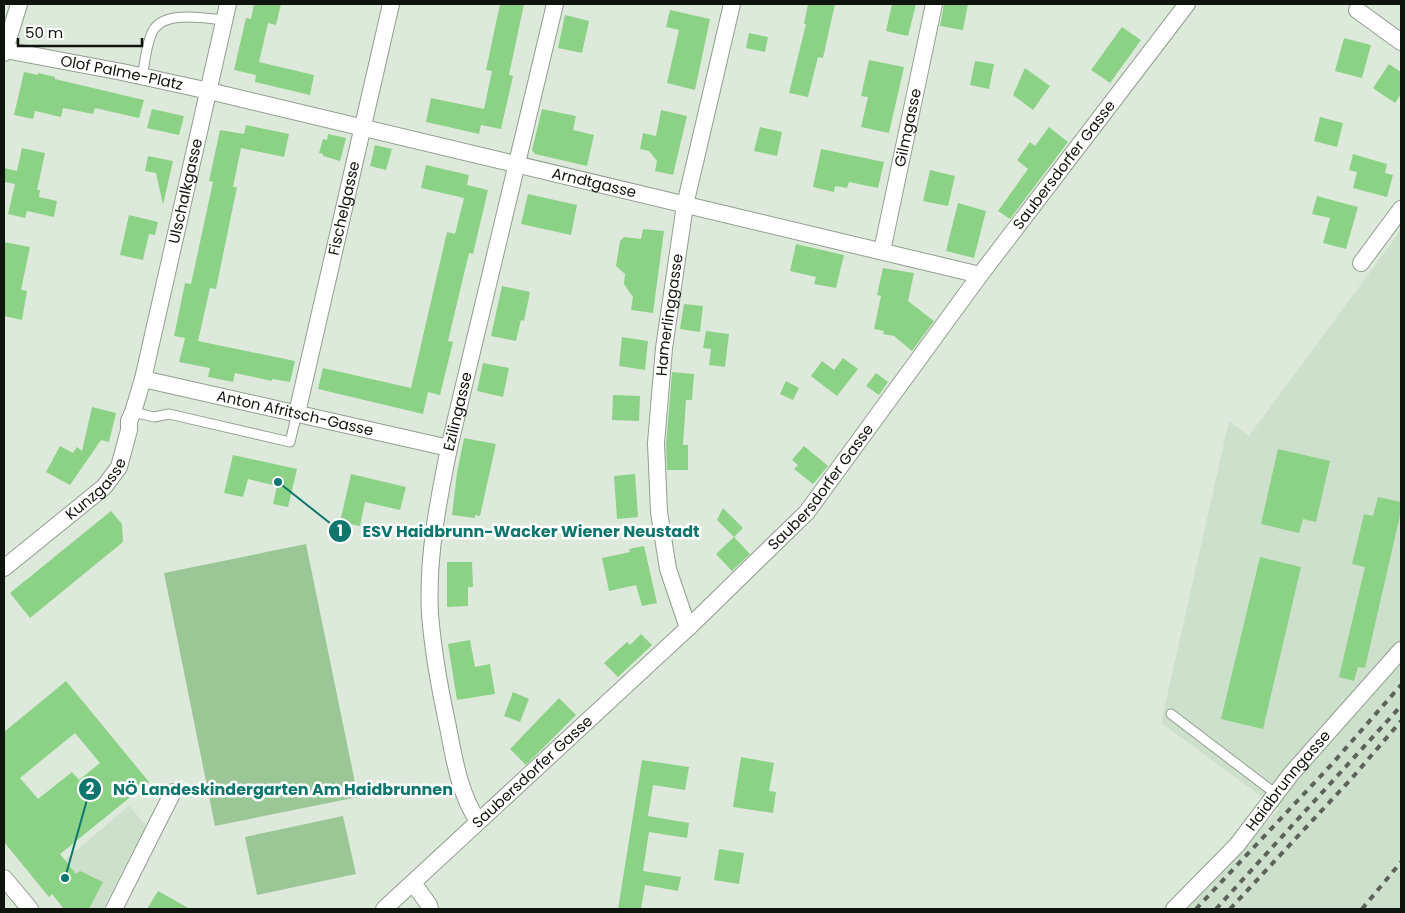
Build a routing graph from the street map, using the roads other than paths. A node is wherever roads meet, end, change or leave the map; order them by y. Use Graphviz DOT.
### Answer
graph roads {
  1 [pos="18,4"];
  2 [pos="228,4"];
  3 [pos="391,4"];
  4 [pos="554,4"];
  5 [pos="732,4"];
  6 [pos="934,4"];
  7 [pos="1187,4"];
  8 [pos="1357,10"];
  9 [pos="224,20"];
  10 [pos="1401,42"];
  11 [pos="4,51"];
  12 [pos="142,76"];
  13 [pos="208,92"];
  14 [pos="363,128"];
  15 [pos="516,164"];
  16 [pos="685,205"];
  17 [pos="1401,209"];
  18 [pos="882,251"];
  19 [pos="1361,263"];
  20 [pos="980,274"];
  21 [pos="142,379"];
  22 [pos="133,412"];
  23 [pos="296,414"];
  24 [pos="448,448"];
  25 [pos="4,568"];
  26 [pos="688,628"];
  27 [pos="1401,650"];
  28 [pos="1171,714"];
  29 [pos="173,792"];
  30 [pos="1276,794"];
  31 [pos="478,821"];
  32 [pos="4,878"];
  33 [pos="413,883"];
  34 [pos="30,909"];
  35 [pos="114,909"];
  36 [pos="384,909"];
  37 [pos="430,909"];
  38 [pos="1174,909"];
  1 -- 11 [label="street"];
  2 -- 9 [label="street, Ulschalkgasse"];
  3 -- 14 [label="street, Fischelgasse"];
  4 -- 15 [label="street, Ezilingasse"];
  5 -- 16 [label="street, Hamerlinggasse"];
  6 -- 18 [label="street, Gilmgasse"];
  7 -- 20 [label="street, Saubersdorfer Gasse"];
  8 -- 10 [label="street"];
  9 -- 12 [label="lane"];
  9 -- 13 [label="street, Ulschalkgasse"];
  11 -- 12 [label="street, Olof Palme-Platz"];
  12 -- 13 [label="street, Olof Palme-Platz"];
  13 -- 14 [label="street, Arndtgasse"];
  13 -- 21 [label="street, Ulschalkgasse"];
  14 -- 15 [label="street, Arndtgasse"];
  14 -- 23 [label="street, Fischelgasse"];
  15 -- 16 [label="street, Arndtgasse"];
  15 -- 24 [label="street, Ezilingasse"];
  16 -- 18 [label="street, Arndtgasse"];
  16 -- 26 [label="street, Hamerlinggasse"];
  17 -- 19 [label="street"];
  18 -- 20 [label="street, Arndtgasse"];
  20 -- 26 [label="street, Saubersdorfer Gasse"];
  21 -- 22 [label="street, Kunzgasse"];
  21 -- 23 [label="street, Anton Afritsch-Gasse"];
  22 -- 23 [label="lane"];
  22 -- 25 [label="street, Kunzgasse"];
  23 -- 24 [label="street, Anton Afritsch-Gasse"];
  24 -- 31 [label="street, Ezilingasse"];
  26 -- 31 [label="street, Saubersdorfer Gasse"];
  27 -- 30 [label="street, Haidbrunngasse"];
  28 -- 30 [label="lane"];
  29 -- 35 [label="street"];
  30 -- 38 [label="street, Haidbrunngasse"];
  31 -- 33 [label="street, Saubersdorfer Gasse"];
  32 -- 34 [label="street"];
  33 -- 36 [label="street, Saubersdorfer Gasse"];
  33 -- 37 [label="street"];
}
